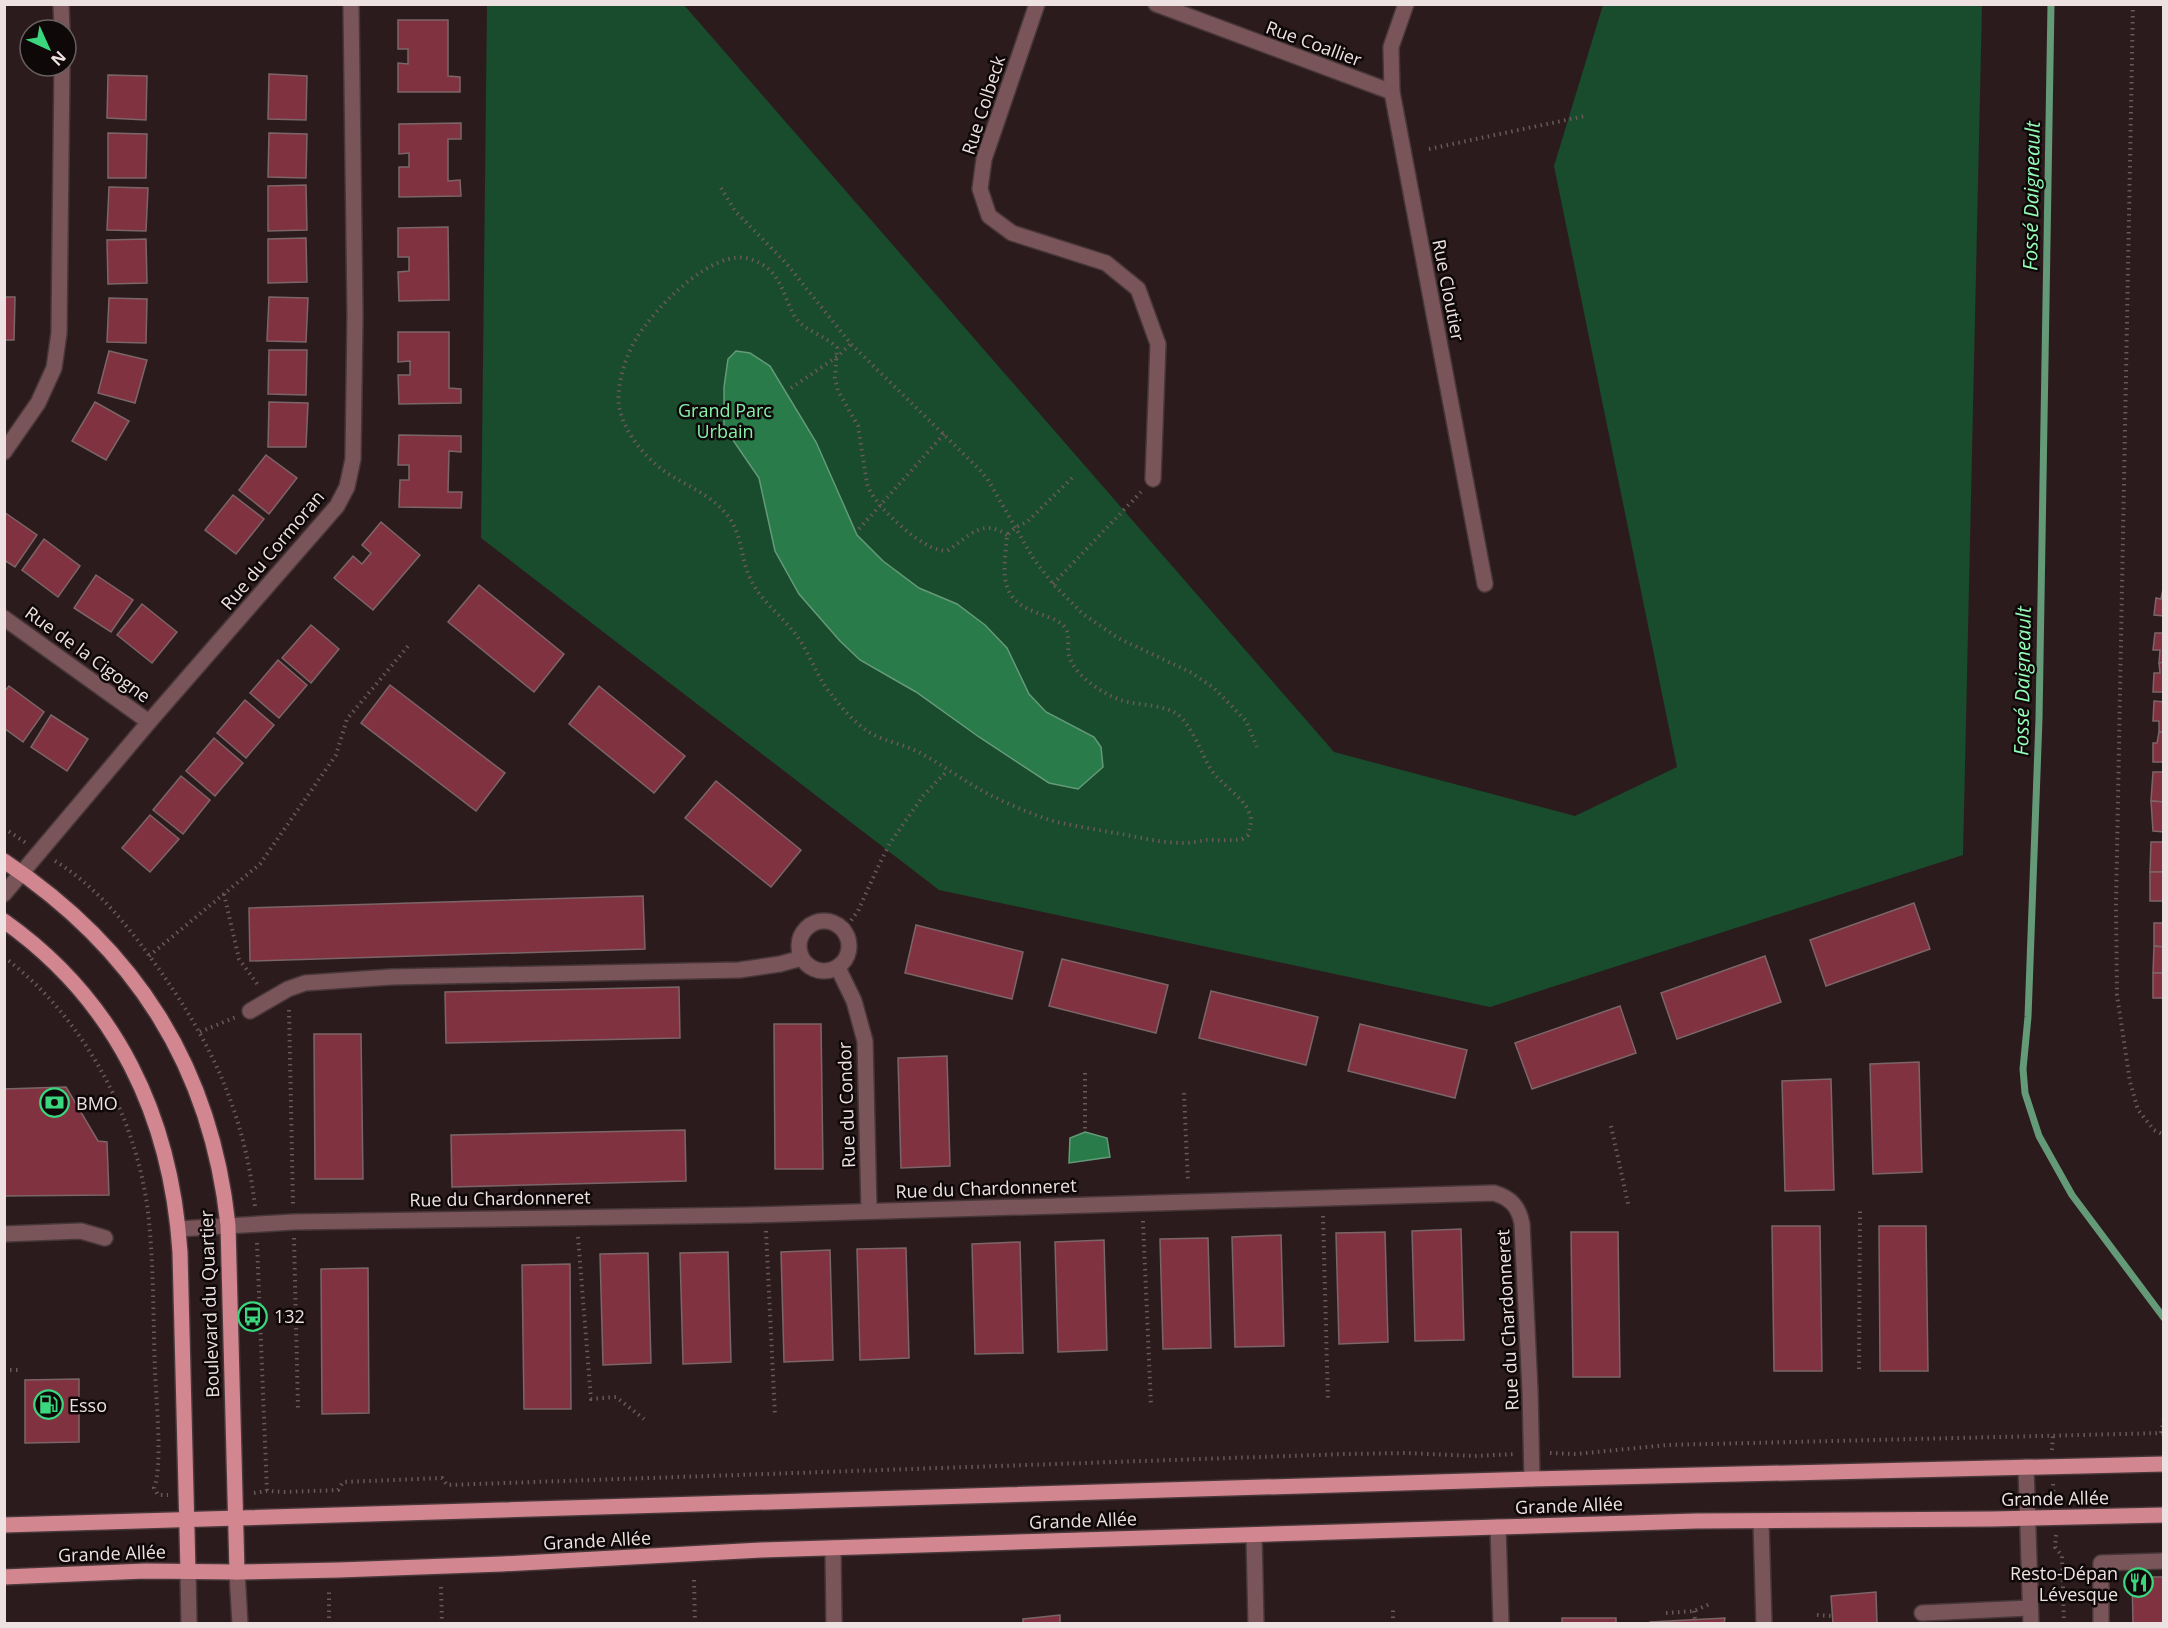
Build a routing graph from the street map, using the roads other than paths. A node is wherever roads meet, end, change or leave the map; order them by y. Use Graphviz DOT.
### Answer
graph roads {
  1 [pos="351,4"];
  2 [pos="1036,4"];
  3 [pos="1156,4"];
  4 [pos="1406,4"];
  5 [pos="62,78"];
  6 [pos="1392,92"];
  7 [pos="4,452"];
  8 [pos="1153,479"];
  9 [pos="1485,584"];
  10 [pos="4,618"];
  11 [pos="149,722"];
  12 [pos="4,861"];
  13 [pos="22,873"];
  14 [pos="4,894"];
  15 [pos="4,921"];
  16 [pos="802,958"];
  17 [pos="838,968"];
  18 [pos="250,1011"];
  19 [pos="869,1211"];
  20 [pos="228,1226"];
  21 [pos="178,1229"];
  22 [pos="4,1234"];
  23 [pos="105,1238"];
  24 [pos="2163,1464"];
  25 [pos="2026,1467"];
  26 [pos="1532,1479"];
  27 [pos="2163,1515"];
  28 [pos="236,1518"];
  29 [pos="187,1519"];
  30 [pos="2028,1519"];
  31 [pos="1761,1522"];
  32 [pos="4,1525"];
  33 [pos="1498,1527"];
  34 [pos="1254,1535"];
  35 [pos="833,1548"];
  36 [pos="2163,1561"];
  37 [pos="188,1571"];
  38 [pos="237,1572"];
  39 [pos="4,1576"];
  40 [pos="1922,1613"];
  41 [pos="2030,1616"];
  42 [pos="189,1623"];
  43 [pos="240,1623"];
  44 [pos="834,1623"];
  45 [pos="1256,1623"];
  46 [pos="1501,1623"];
  47 [pos="1764,1623"];
  48 [pos="2101,1623"];
  1 -- 11 [label="street, Rue du Cormoran"];
  2 -- 8 [label="street, Rue Colbeck"];
  3 -- 6 [label="street, Rue Coallier"];
  4 -- 6 [label="street, Rue Cloutier"];
  5 -- 7 [label="street"];
  6 -- 9 [label="street, Rue Cloutier"];
  10 -- 11 [label="street, Rue de la Cigogne"];
  11 -- 13 [label="street, Rue du Cormoran"];
  12 -- 13 [label="main road, Boulevard du Quartier"];
  13 -- 14 [label="street, Rue du Cormoran"];
  13 -- 20 [label="main road, Boulevard du Quartier"];
  15 -- 21 [label="main road, Boulevard du Quartier"];
  16 -- 17 [label="street"];
  16 -- 17 [label="street"];
  16 -- 18 [label="street"];
  17 -- 19 [label="street, Rue du Condor"];
  19 -- 20 [label="street, Rue du Chardonneret"];
  19 -- 26 [label="street, Rue du Chardonneret"];
  20 -- 21 [label="street, Rue du Chardonneret"];
  20 -- 28 [label="main road, Boulevard du Quartier"];
  21 -- 29 [label="main road, Boulevard du Quartier"];
  22 -- 23 [label="street"];
  24 -- 25 [label="main road, Grande Allée"];
  25 -- 26 [label="main road, Grande Allée"];
  25 -- 30 [label="street"];
  26 -- 28 [label="main road, Grande Allée"];
  27 -- 30 [label="main road, Grande Allée"];
  28 -- 29 [label="main road, Grande Allée"];
  28 -- 38 [label="main road, Boulevard du Quartier"];
  29 -- 32 [label="main road, Grande Allée"];
  29 -- 37 [label="main road, Boulevard du Quartier"];
  30 -- 31 [label="main road, Grande Allée"];
  30 -- 41 [label="street"];
  31 -- 33 [label="main road, Grande Allée"];
  31 -- 47 [label="street"];
  33 -- 34 [label="main road, Grande Allée"];
  33 -- 46 [label="street"];
  34 -- 35 [label="main road, Grande Allée"];
  34 -- 45 [label="street"];
  35 -- 38 [label="main road, Grande Allée"];
  35 -- 44 [label="street"];
  36 -- 48 [label="street"];
  37 -- 38 [label="main road, Grande Allée"];
  37 -- 39 [label="main road, Grande Allée"];
  37 -- 42 [label="street"];
  38 -- 43 [label="street"];
  40 -- 41 [label="street"];
}
